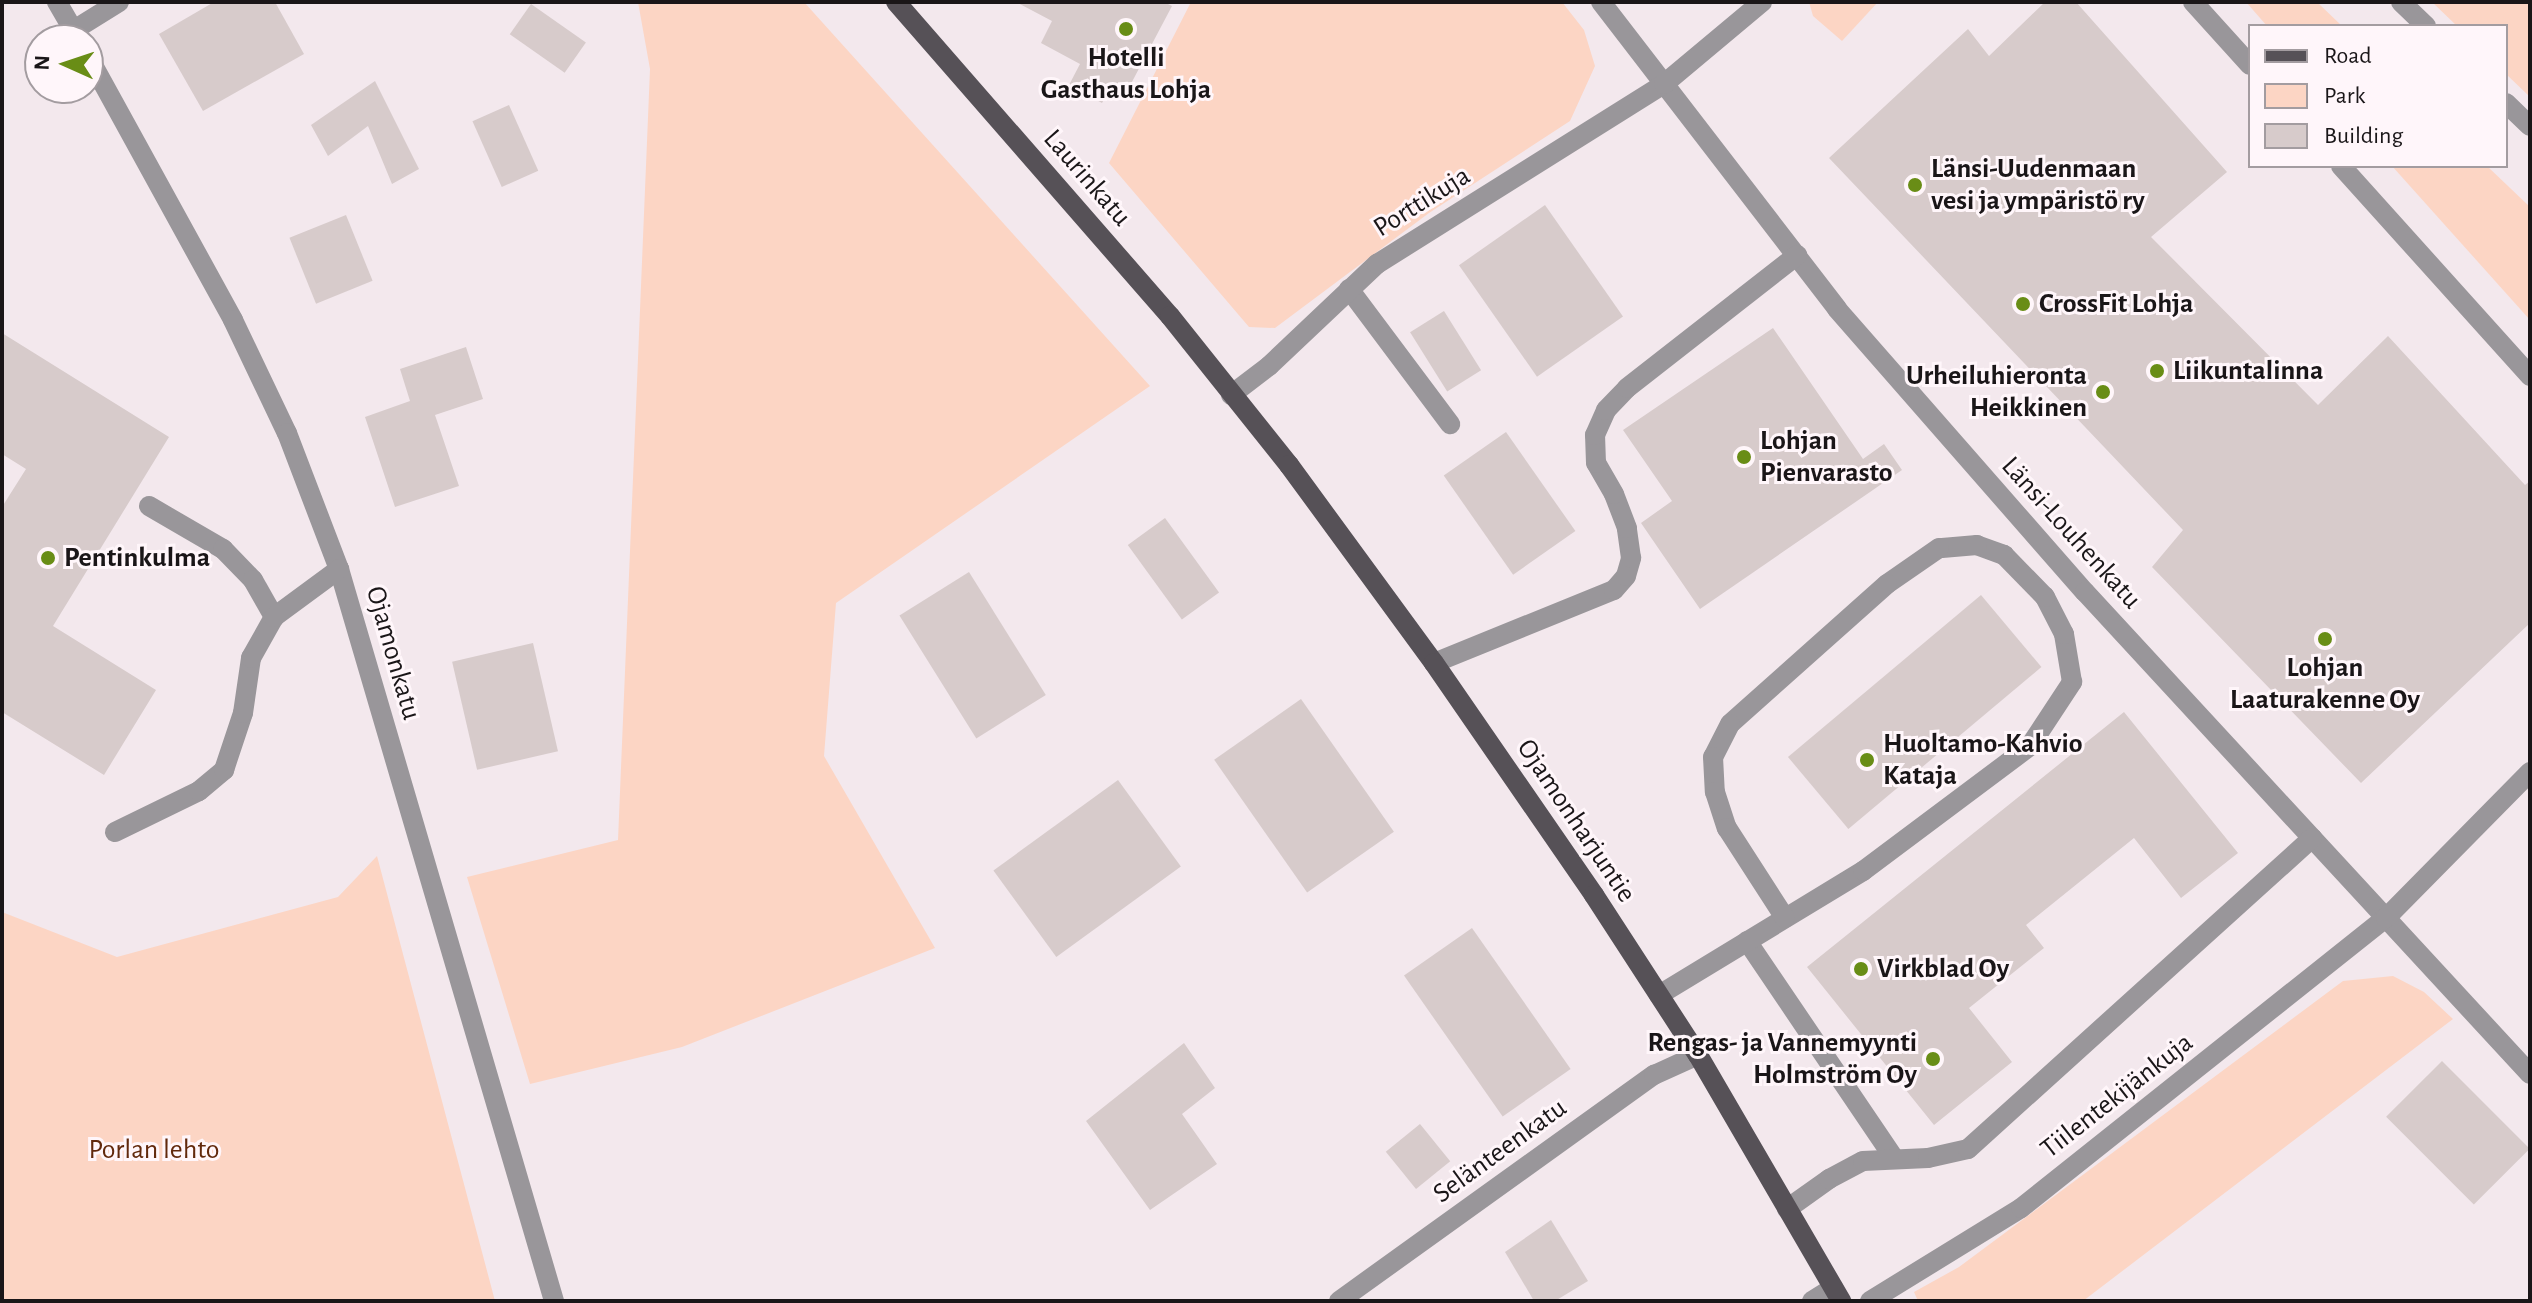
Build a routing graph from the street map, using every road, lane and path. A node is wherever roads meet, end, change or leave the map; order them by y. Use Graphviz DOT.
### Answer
graph roads {
  1 [pos="57,2"];
  2 [pos="119,2"];
  3 [pos="896,2"];
  4 [pos="1601,2"];
  5 [pos="1762,2"];
  6 [pos="2193,2"];
  7 [pos="2401,2"];
  8 [pos="70,24"];
  9 [pos="90,24"];
  10 [pos="2424,24"];
  11 [pos="2248,63"];
  12 [pos="1664,84"];
  13 [pos="104,85"];
  14 [pos="2508,105"];
  15 [pos="2530,126"];
  16 [pos="2343,168"];
  17 [pos="1797,255"];
  18 [pos="1349,289"];
  19 [pos="2530,376"];
  20 [pos="1231,395"];
  21 [pos="1450,424"];
  22 [pos="149,506"];
  23 [pos="2050,552"];
  24 [pos="339,569"];
  25 [pos="2026,574"];
  26 [pos="274,617"];
  27 [pos="1434,663"];
  28 [pos="2530,772"];
  29 [pos="115,832"];
  30 [pos="2312,838"];
  31 [pos="1785,918"];
  32 [pos="2386,918"];
  33 [pos="1747,941"];
  34 [pos="1659,995"];
  35 [pos="1698,1055"];
  36 [pos="2530,1074"];
  37 [pos="1893,1157"];
  38 [pos="1787,1209"];
  39 [pos="1837,1295"];
  40 [pos="554,1301"];
  41 [pos="1339,1301"];
  42 [pos="1812,1301"];
  43 [pos="1870,1301"];
  1 -- 8 [label="street"];
  2 -- 9 [label="street"];
  3 -- 20 [label="main road, Laurinkatu"];
  4 -- 12 [label="street, Länsi-Louhenkatu"];
  5 -- 12 [label="street, Porttikuja"];
  6 -- 11 [label="street"];
  7 -- 10 [label="street"];
  12 -- 17 [label="street, Länsi-Louhenkatu"];
  12 -- 18 [label="street, Porttikuja"];
  13 -- 24 [label="street, Ojamonkatu"];
  14 -- 15 [label="street"];
  16 -- 19 [label="street"];
  17 -- 23 [label="street, Länsi-Louhenkatu"];
  17 -- 27 [label="street"];
  18 -- 20 [label="street, Porttikuja"];
  18 -- 21 [label="street"];
  20 -- 27 [label="main road, Ojamonharjuntie"];
  22 -- 26 [label="street"];
  23 -- 25 [label="street"];
  23 -- 30 [label="street, Länsi-Louhenkatu"];
  24 -- 26 [label="street"];
  24 -- 40 [label="street, Ojamonkatu"];
  25 -- 31 [label="street"];
  25 -- 31 [label="street"];
  26 -- 29 [label="street"];
  27 -- 34 [label="main road, Ojamonharjuntie"];
  28 -- 32 [label="street, Tiilentekijänkuja"];
  30 -- 32 [label="street, Länsi-Louhenkatu"];
  30 -- 37 [label="street"];
  31 -- 33 [label="street"];
  32 -- 36 [label="street, Länsi-Louhenkatu"];
  32 -- 43 [label="street, Tiilentekijänkuja"];
  33 -- 34 [label="street"];
  33 -- 37 [label="street"];
  34 -- 35 [label="main road, Ojamonharjuntie"];
  35 -- 38 [label="main road, Ojamonharjuntie"];
  35 -- 41 [label="street, Selänteenkatu"];
  37 -- 38 [label="street"];
  38 -- 39 [label="main road, Ojamonharjuntie"];
  39 -- 42 [label="street"];
}
